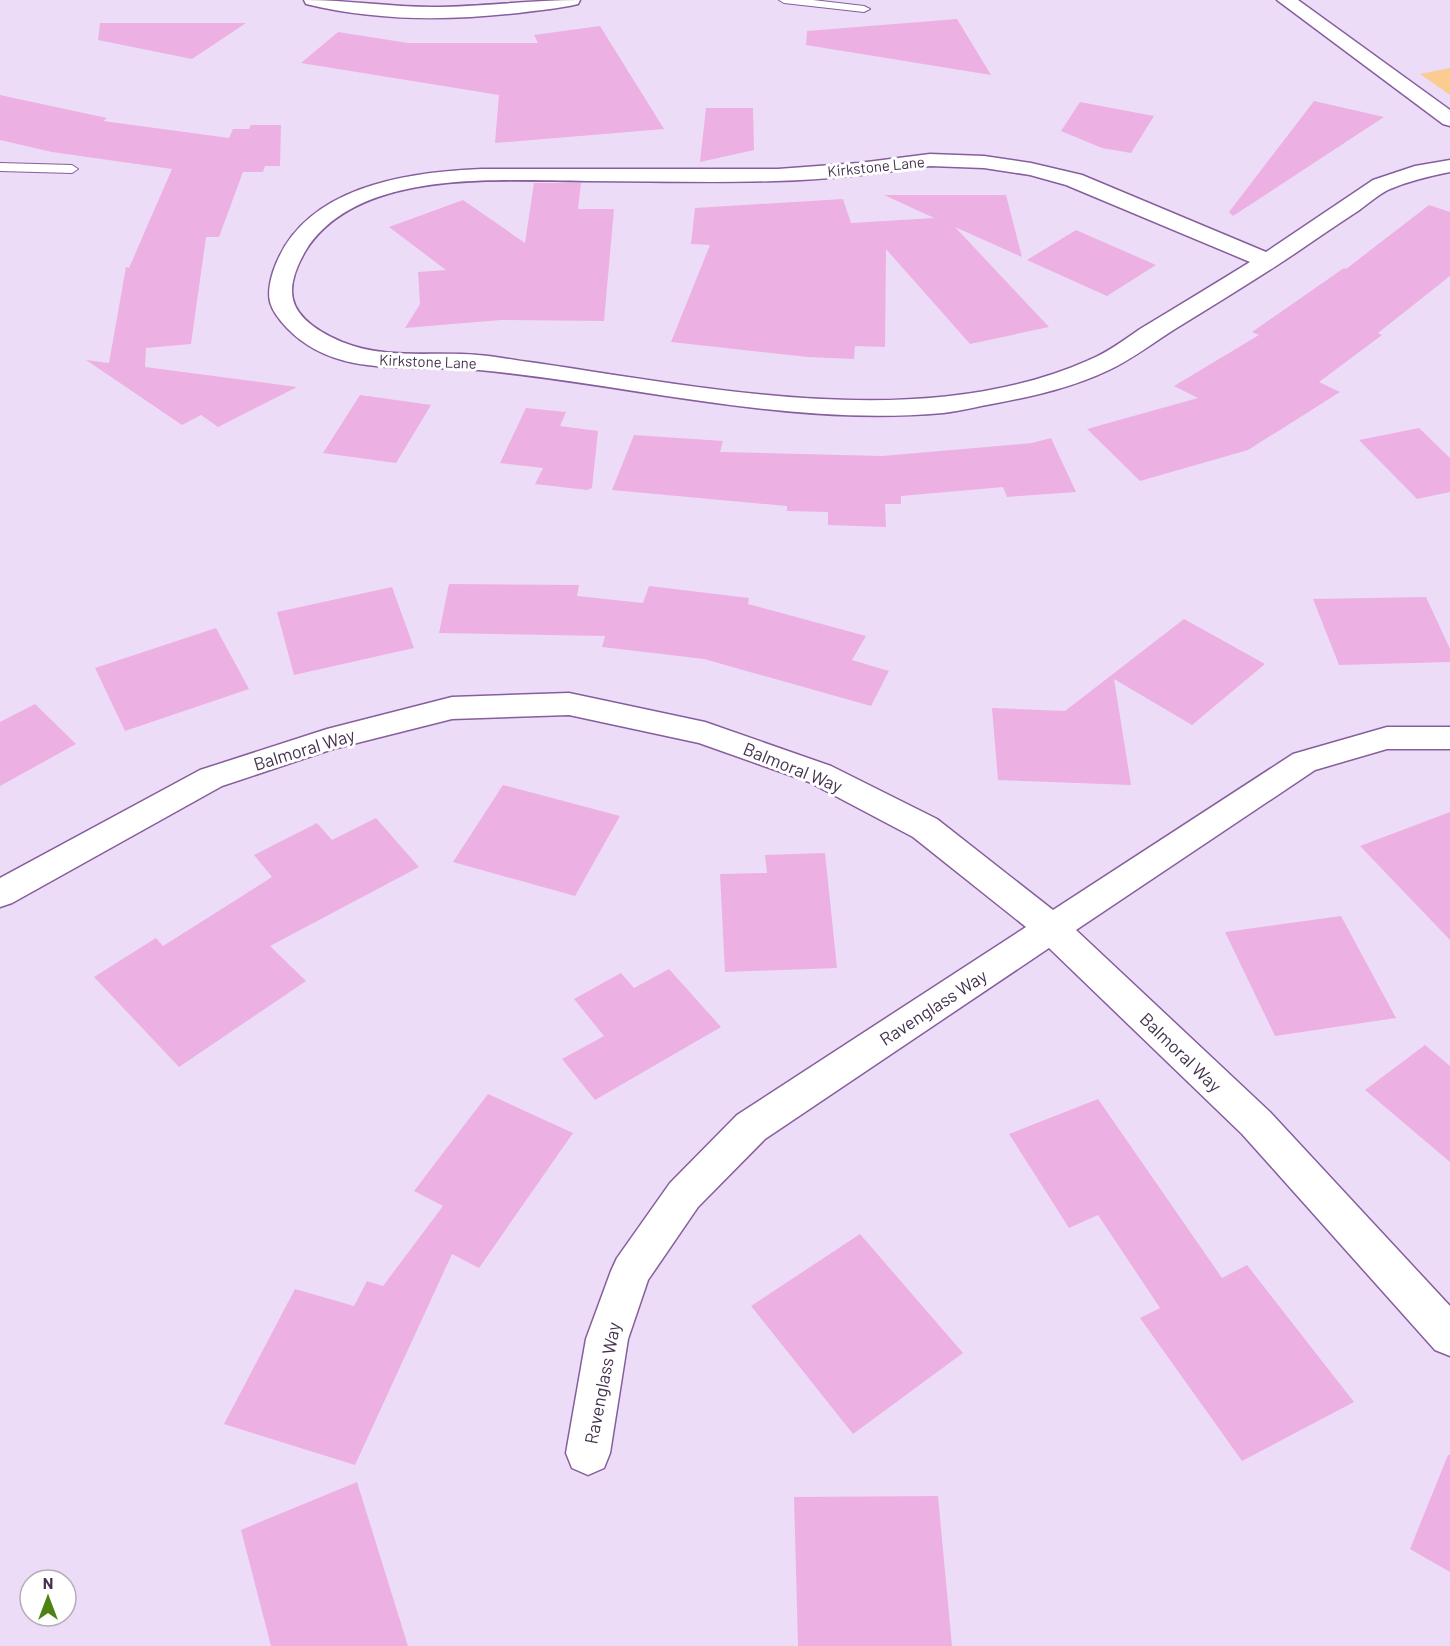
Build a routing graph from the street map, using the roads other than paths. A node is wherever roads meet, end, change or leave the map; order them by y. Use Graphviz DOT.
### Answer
graph roads {
  1 [pos="313,0"];
  2 [pos="571,0"];
  3 [pos="784,0"];
  4 [pos="1286,0"];
  5 [pos="864,9"];
  6 [pos="1450,120"];
  7 [pos="1450,165"];
  8 [pos="0,167"];
  9 [pos="72,169"];
  10 [pos="1268,261"];
  11 [pos="1450,738"];
  12 [pos="0,894"];
  13 [pos="1051,928"];
  14 [pos="1450,1336"];
  15 [pos="588,1453"];
  1 -- 2 [label="street"];
  3 -- 5 [label="lane"];
  4 -- 6 [label="street"];
  7 -- 10 [label="street, Kirkstone Lane"];
  8 -- 9 [label="lane"];
  10 -- 10 [label="street, Kirkstone Lane"];
  11 -- 13 [label="street, Ravenglass Way"];
  12 -- 13 [label="street, Balmoral Way"];
  13 -- 14 [label="street, Balmoral Way"];
  13 -- 15 [label="street, Ravenglass Way"];
}
